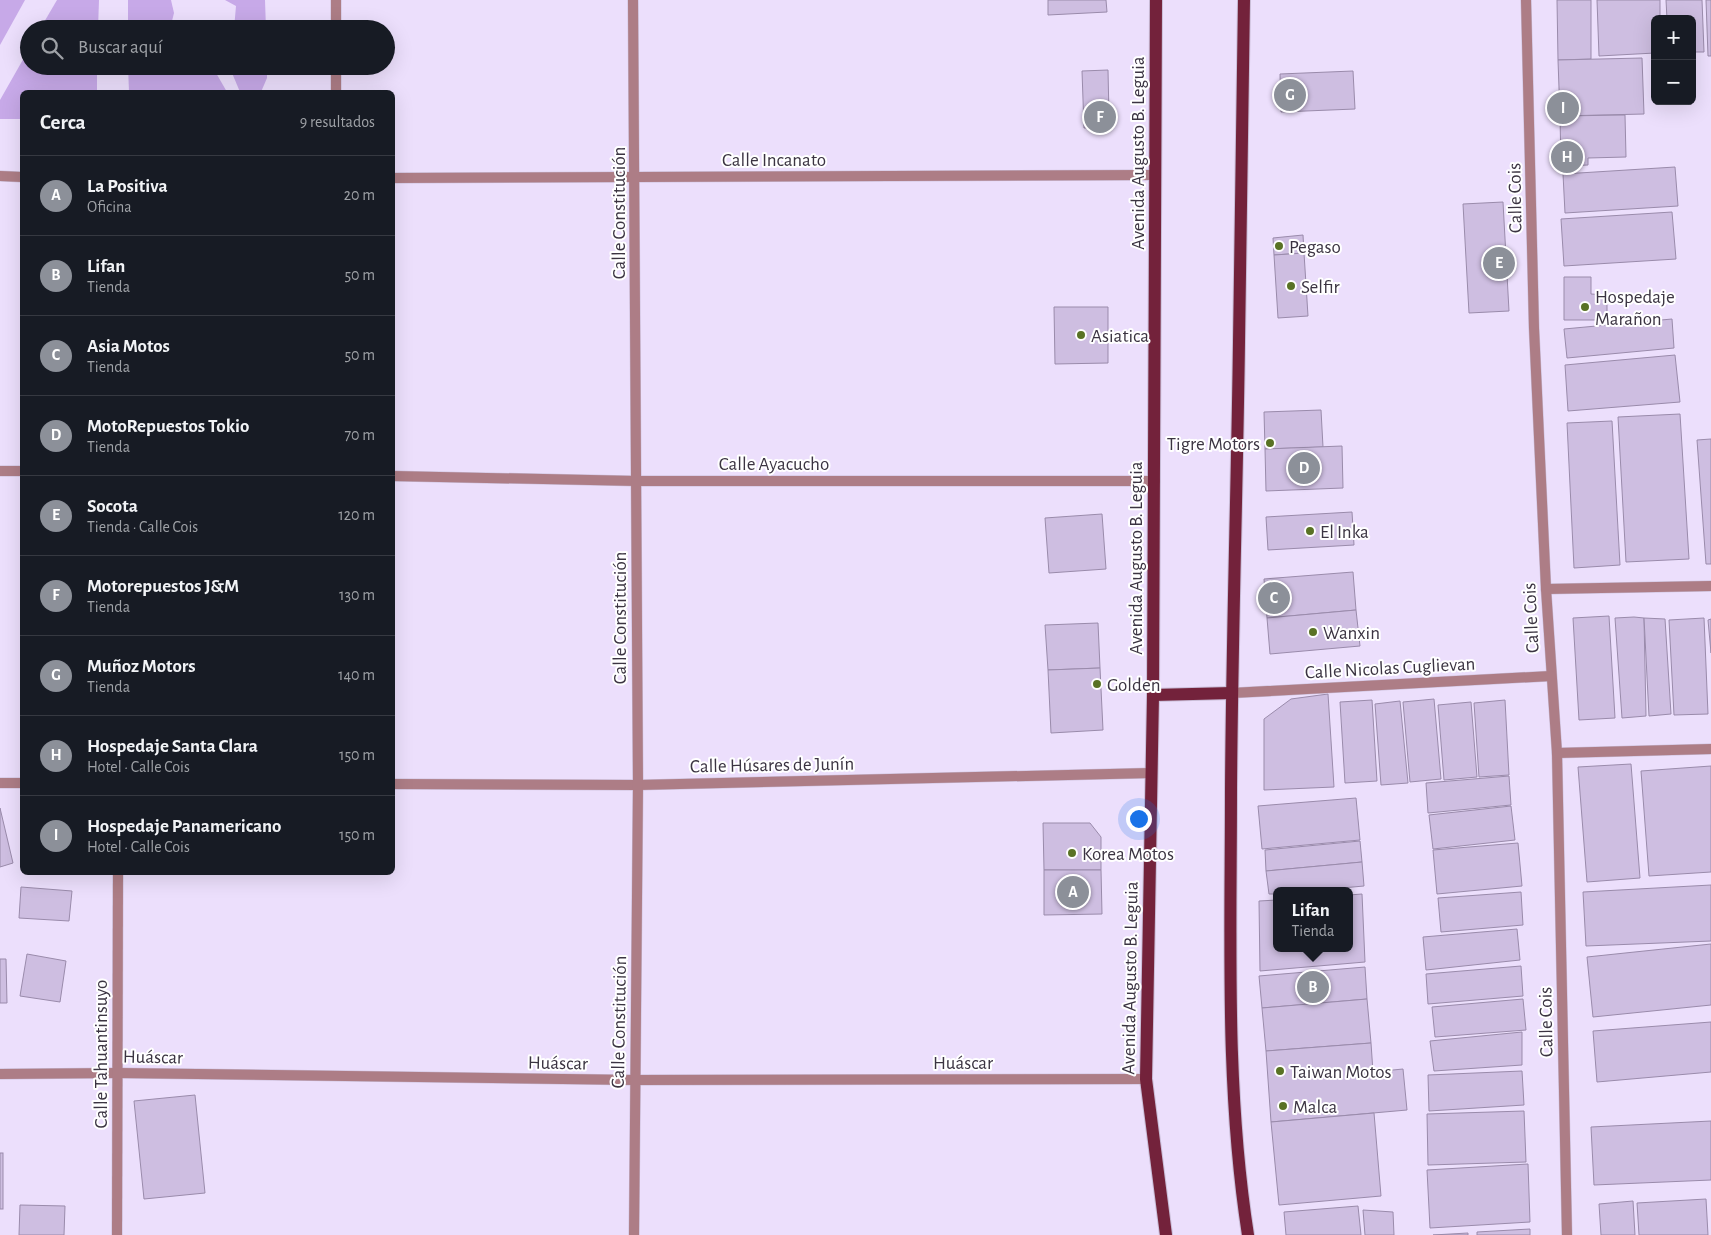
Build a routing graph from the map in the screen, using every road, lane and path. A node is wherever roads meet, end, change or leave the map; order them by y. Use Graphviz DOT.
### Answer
graph roads {
  1 [pos="336,0"];
  2 [pos="633,0"];
  3 [pos="1156,0"];
  4 [pos="1244,0"];
  5 [pos="1526,0"];
  6 [pos="336,20"];
  7 [pos="336,75"];
  8 [pos="336,90"];
  9 [pos="1155,175"];
  10 [pos="0,176"];
  11 [pos="20,177"];
  12 [pos="635,177"];
  13 [pos="395,178"];
  14 [pos="0,471"];
  15 [pos="20,471"];
  16 [pos="395,476"];
  17 [pos="636,480"];
  18 [pos="1155,482"];
  19 [pos="1711,586"];
  20 [pos="1546,588"];
  21 [pos="1551,676"];
  22 [pos="1232,693"];
  23 [pos="1153,695"];
  24 [pos="1711,749"];
  25 [pos="1557,753"];
  26 [pos="1151,773"];
  27 [pos="0,782"];
  28 [pos="20,782"];
  29 [pos="395,784"];
  30 [pos="638,785"];
  31 [pos="118,875"];
  32 [pos="118,1073"];
  33 [pos="0,1074"];
  34 [pos="1146,1079"];
  35 [pos="635,1080"];
  36 [pos="117,1235"];
  37 [pos="634,1235"];
  38 [pos="1166,1235"];
  39 [pos="1248,1235"];
  40 [pos="1568,1235"];
  1 -- 6 [label="street"];
  2 -- 12 [label="street, Calle Constitución"];
  3 -- 9 [label="main road, Avenida Augusto B. Leguia"];
  4 -- 22 [label="main road"];
  5 -- 20 [label="street, Calle Cois"];
  7 -- 8 [label="street"];
  9 -- 12 [label="street, Calle Incanato"];
  9 -- 18 [label="main road, Avenida Augusto B. Leguia"];
  10 -- 11 [label="street"];
  12 -- 13 [label="street, Calle Incanato"];
  12 -- 17 [label="street, Calle Constitución"];
  14 -- 15 [label="street"];
  16 -- 17 [label="street, Calle Ayacucho"];
  17 -- 18 [label="street, Calle Ayacucho"];
  17 -- 30 [label="street, Calle Constitución"];
  18 -- 23 [label="main road, Avenida Augusto B. Leguia"];
  19 -- 20 [label="street"];
  20 -- 21 [label="street, Calle Cois"];
  21 -- 22 [label="street, Calle Nicolas Cuglievan"];
  21 -- 25 [label="street, Calle Cois"];
  22 -- 23 [label="main road"];
  22 -- 39 [label="main road"];
  23 -- 26 [label="main road, Avenida Augusto B. Leguia"];
  24 -- 25 [label="street"];
  25 -- 40 [label="street, Calle Cois"];
  26 -- 30 [label="street, Calle Húsares de Junín"];
  26 -- 34 [label="main road, Avenida Augusto B. Leguia"];
  27 -- 28 [label="street"];
  29 -- 30 [label="street, Calle Húsares de Junín"];
  30 -- 35 [label="street, Calle Constitución"];
  31 -- 32 [label="street, Calle Tahuantinsuyo"];
  32 -- 33 [label="street, Huáscar"];
  32 -- 35 [label="street, Huáscar"];
  32 -- 36 [label="street, Calle Tahuantinsuyo"];
  34 -- 35 [label="street, Huáscar"];
  34 -- 38 [label="main road, Avenida Augusto B. Leguia"];
  35 -- 37 [label="street, Calle Constitución"];
}
